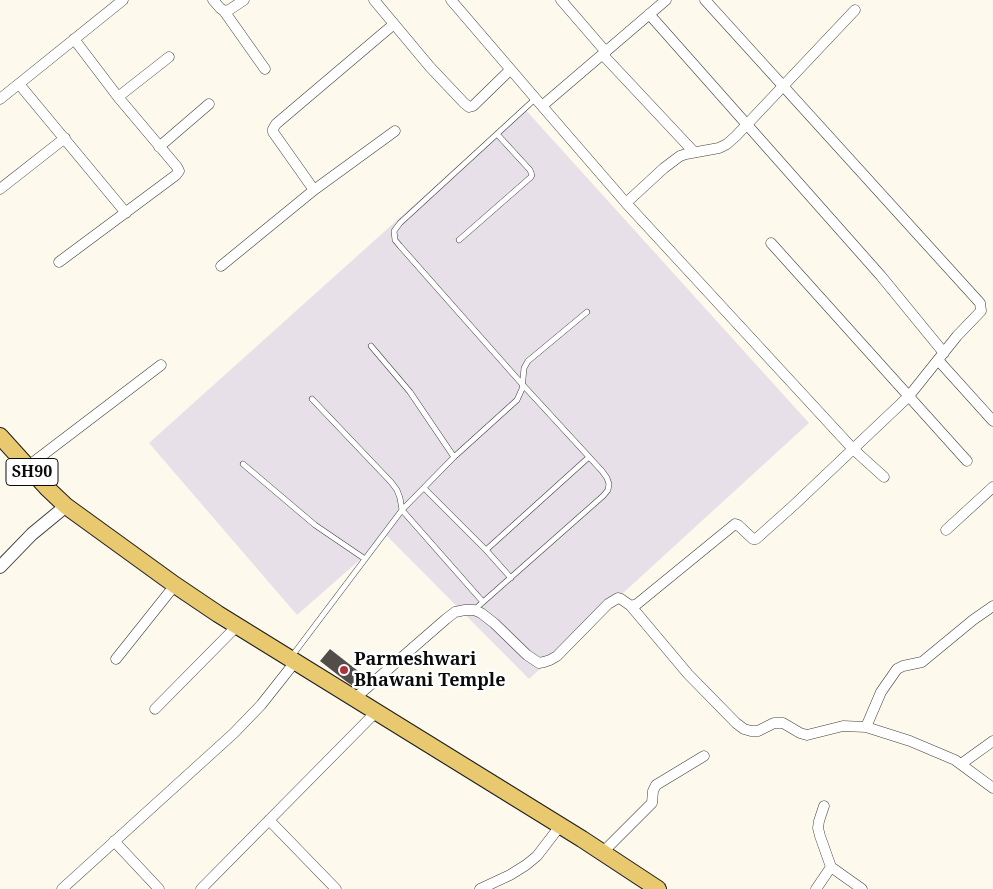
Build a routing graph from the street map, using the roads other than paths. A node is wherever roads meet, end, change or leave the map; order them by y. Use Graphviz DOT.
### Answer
graph roads {
  1 [pos="123,0"];
  2 [pos="213,0"];
  3 [pos="244,0"];
  4 [pos="374,0"];
  5 [pos="451,0"];
  6 [pos="560,0"];
  7 [pos="666,0"];
  8 [pos="705,0"];
  9 [pos="224,10"];
  10 [pos="856,10"];
  11 [pos="649,14"];
  12 [pos="394,24"];
  13 [pos="74,40"];
  14 [pos="604,54"];
  15 [pos="169,57"];
  16 [pos="265,69"];
  17 [pos="510,70"];
  18 [pos="19,84"];
  19 [pos="783,87"];
  20 [pos="118,97"];
  21 [pos="0,99"];
  22 [pos="538,102"];
  23 [pos="209,104"];
  24 [pos="747,125"];
  25 [pos="395,131"];
  26 [pos="497,134"];
  27 [pos="64,138"];
  28 [pos="159,147"];
  29 [pos="694,152"];
  30 [pos="0,189"];
  31 [pos="314,190"];
  32 [pos="626,202"];
  33 [pos="126,213"];
  34 [pos="459,240"];
  35 [pos="771,242"];
  36 [pos="59,262"];
  37 [pos="221,266"];
  38 [pos="587,312"];
  39 [pos="371,346"];
  40 [pos="941,356"];
  41 [pos="161,365"];
  42 [pos="522,384"];
  43 [pos="909,396"];
  44 [pos="312,399"];
  45 [pos="993,421"];
  46 [pos="3,445"];
  47 [pos="853,449"];
  48 [pos="454,457"];
  49 [pos="590,457"];
  50 [pos="967,461"];
  51 [pos="243,464"];
  52 [pos="27,467"];
  53 [pos="884,476"];
  54 [pos="424,488"];
  55 [pos="993,488"];
  56 [pos="66,506"];
  57 [pos="402,510"];
  58 [pos="946,530"];
  59 [pos="486,550"];
  60 [pos="365,559"];
  61 [pos="0,567"];
  62 [pos="511,578"];
  63 [pos="176,585"];
  64 [pos="483,602"];
  65 [pos="630,605"];
  66 [pos="993,606"];
  67 [pos="474,610"];
  68 [pos="237,626"];
  69 [pos="116,659"];
  70 [pos="292,660"];
  71 [pos="354,699"];
  72 [pos="155,708"];
  73 [pos="376,712"];
  74 [pos="866,727"];
  75 [pos="993,741"];
  76 [pos="704,756"];
  77 [pos="961,764"];
  78 [pos="993,788"];
  79 [pos="824,806"];
  80 [pos="269,820"];
  81 [pos="560,826"];
  82 [pos="114,841"];
  83 [pos="602,852"];
  84 [pos="831,867"];
  85 [pos="656,888"];
  86 [pos="62,889"];
  87 [pos="159,889"];
  88 [pos="201,889"];
  89 [pos="336,889"];
  90 [pos="480,889"];
  91 [pos="816,889"];
  92 [pos="862,889"];
  1 -- 13 [label="street"];
  2 -- 9 [label="street"];
  3 -- 9 [label="street"];
  4 -- 12 [label="street"];
  5 -- 17 [label="street"];
  6 -- 14 [label="street"];
  7 -- 11 [label="street"];
  8 -- 19 [label="street"];
  9 -- 16 [label="street"];
  10 -- 19 [label="street"];
  11 -- 14 [label="street"];
  11 -- 24 [label="street"];
  12 -- 17 [label="street"];
  12 -- 31 [label="street"];
  13 -- 18 [label="street"];
  13 -- 20 [label="street"];
  14 -- 22 [label="street"];
  14 -- 29 [label="street"];
  15 -- 20 [label="street"];
  17 -- 22 [label="street"];
  18 -- 21 [label="street"];
  18 -- 27 [label="street"];
  19 -- 24 [label="street"];
  19 -- 40 [label="street"];
  20 -- 28 [label="street"];
  22 -- 26 [label="lane"];
  22 -- 32 [label="street"];
  23 -- 28 [label="street"];
  24 -- 29 [label="street"];
  24 -- 40 [label="street"];
  25 -- 31 [label="street"];
  26 -- 34 [label="lane"];
  26 -- 42 [label="lane"];
  27 -- 30 [label="street"];
  27 -- 33 [label="street"];
  28 -- 33 [label="street"];
  29 -- 32 [label="street"];
  31 -- 37 [label="street"];
  32 -- 47 [label="street"];
  33 -- 36 [label="street"];
  35 -- 43 [label="street"];
  38 -- 42 [label="lane"];
  39 -- 48 [label="lane"];
  40 -- 43 [label="street"];
  40 -- 45 [label="street"];
  41 -- 52 [label="street"];
  42 -- 48 [label="lane"];
  42 -- 49 [label="lane"];
  43 -- 47 [label="street"];
  43 -- 50 [label="street"];
  44 -- 57 [label="lane"];
  46 -- 52 [label="main road, SH90"];
  47 -- 53 [label="street"];
  47 -- 65 [label="street"];
  48 -- 54 [label="lane"];
  49 -- 59 [label="lane"];
  49 -- 62 [label="lane"];
  51 -- 60 [label="lane"];
  52 -- 56 [label="main road, SH90"];
  54 -- 57 [label="lane"];
  54 -- 59 [label="lane"];
  55 -- 58 [label="street"];
  56 -- 61 [label="street"];
  56 -- 63 [label="main road, SH90"];
  57 -- 60 [label="lane"];
  57 -- 64 [label="lane"];
  59 -- 62 [label="lane"];
  60 -- 70 [label="lane"];
  62 -- 64 [label="lane"];
  63 -- 68 [label="main road, SH90"];
  63 -- 69 [label="street"];
  64 -- 67 [label="lane"];
  65 -- 67 [label="street"];
  65 -- 74 [label="street"];
  66 -- 74 [label="street"];
  67 -- 71 [label="street"];
  68 -- 70 [label="main road, SH90"];
  68 -- 72 [label="street"];
  70 -- 71 [label="main road, SH90"];
  70 -- 82 [label="street"];
  71 -- 73 [label="main road, SH90"];
  73 -- 80 [label="street"];
  73 -- 81 [label="main road, SH90"];
  74 -- 77 [label="street"];
  75 -- 77 [label="street"];
  76 -- 83 [label="street"];
  77 -- 78 [label="street"];
  79 -- 84 [label="street"];
  80 -- 88 [label="street"];
  80 -- 89 [label="street"];
  81 -- 83 [label="main road, SH90"];
  81 -- 90 [label="street"];
  82 -- 86 [label="street"];
  82 -- 87 [label="street"];
  83 -- 85 [label="main road, SH90"];
  84 -- 91 [label="street"];
  84 -- 92 [label="street"];
}
